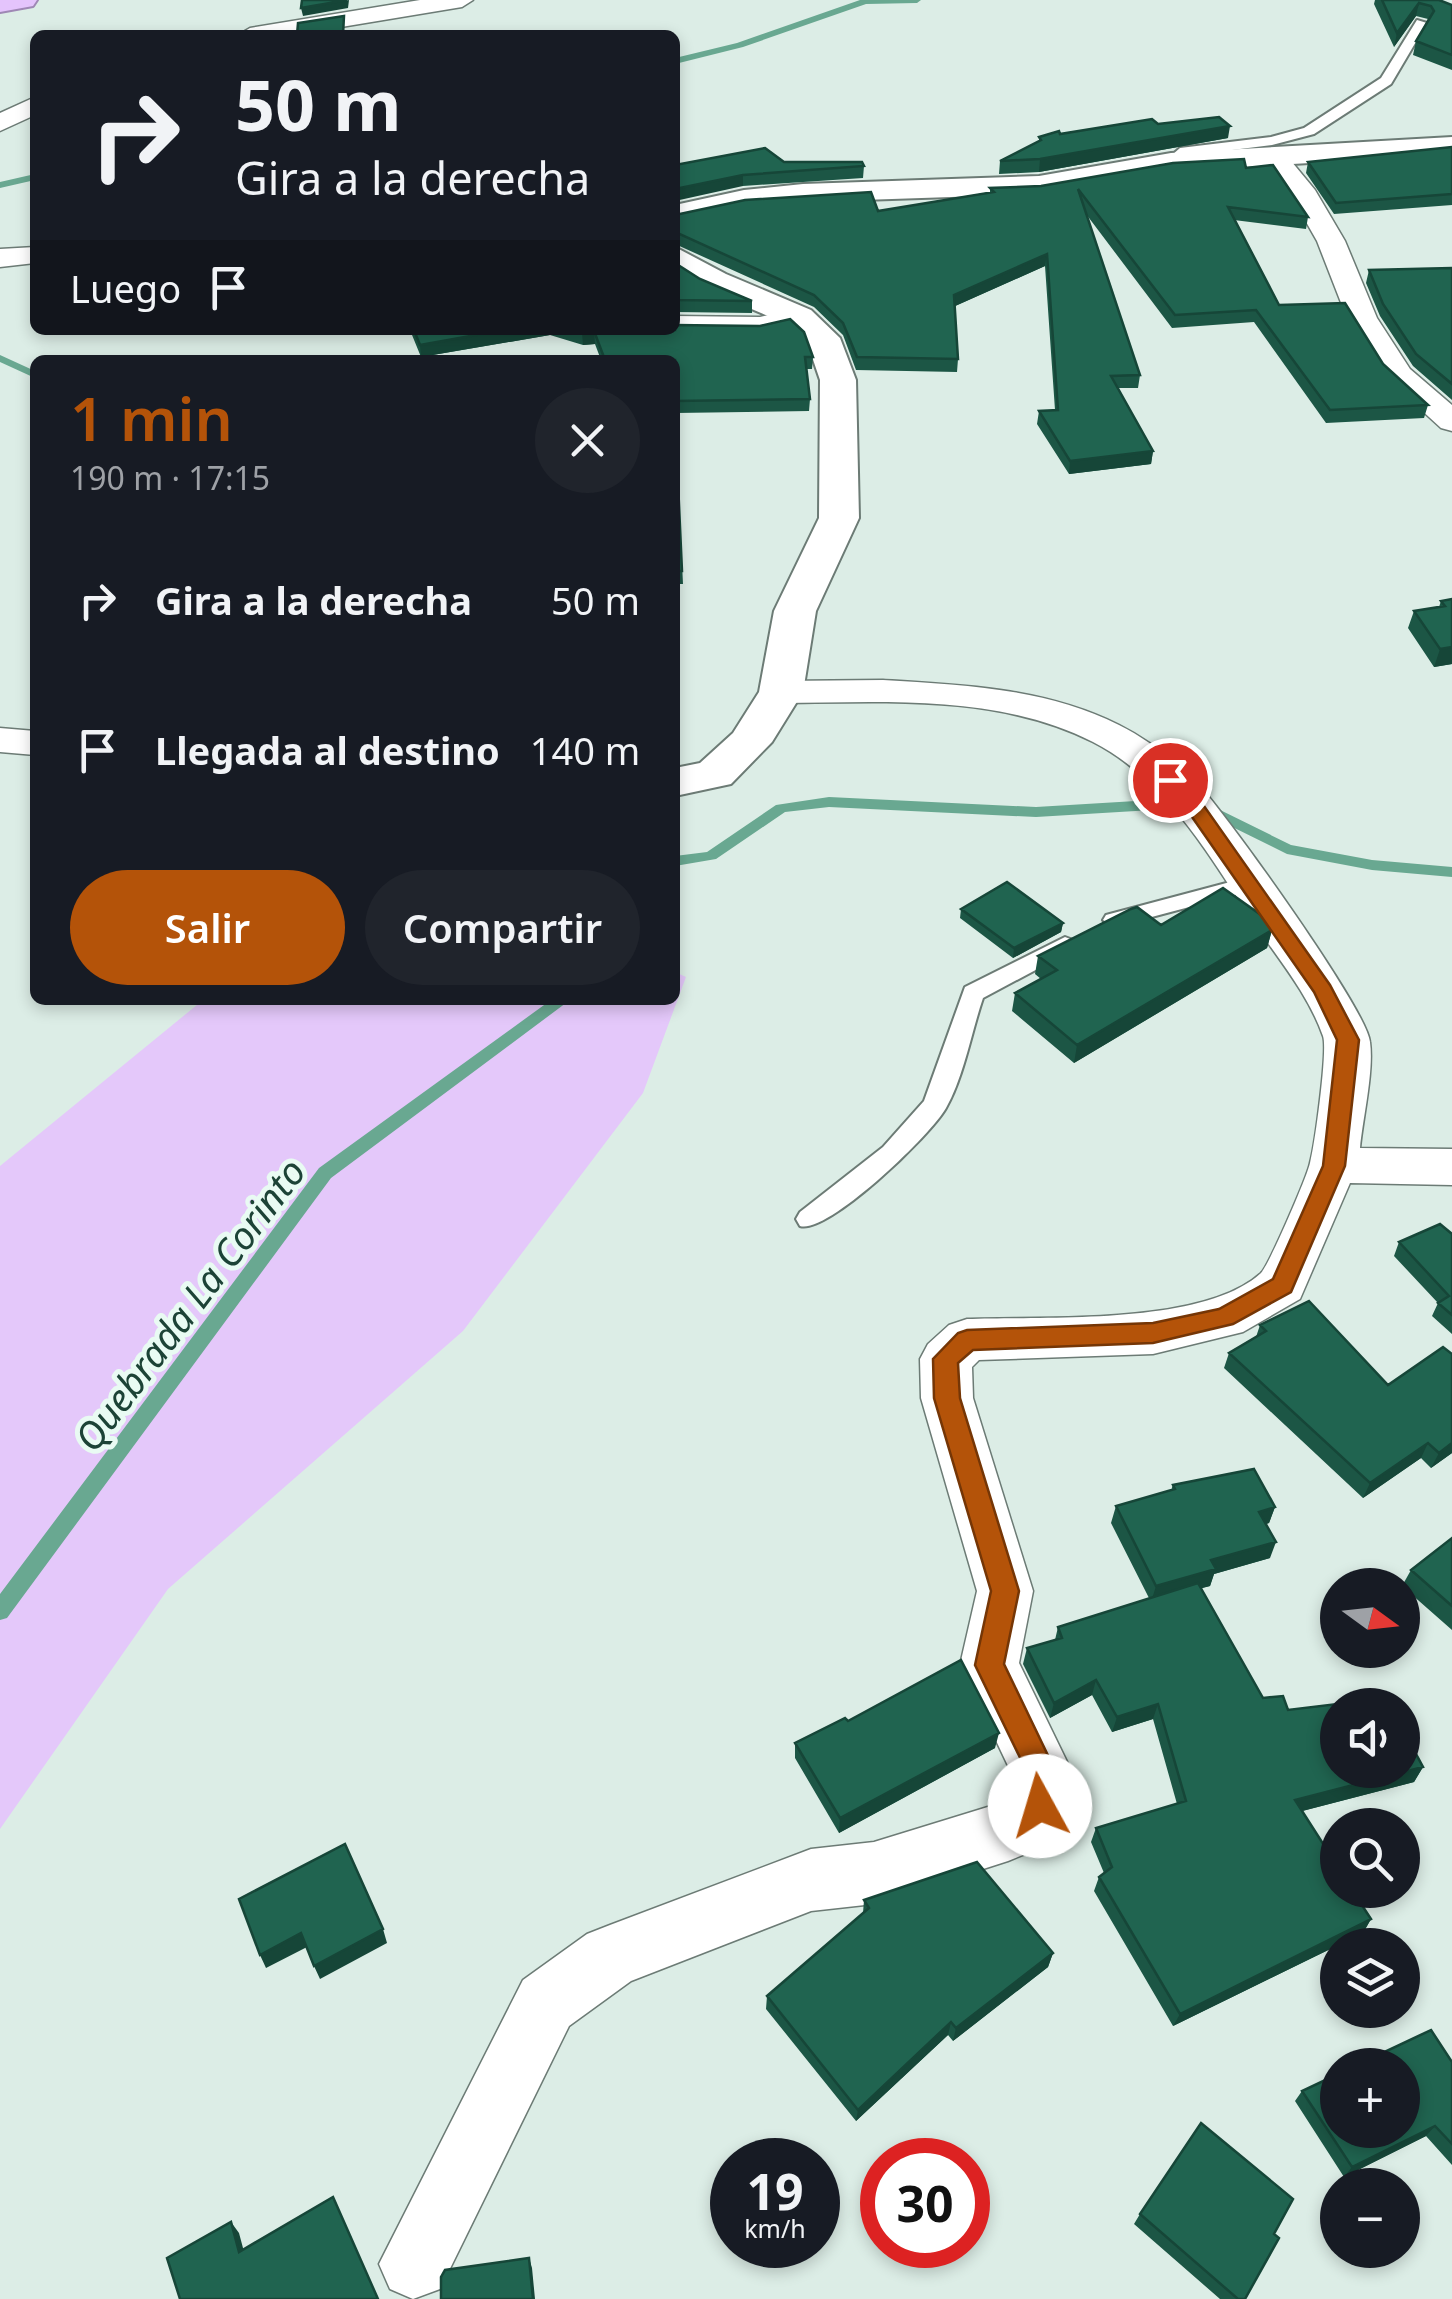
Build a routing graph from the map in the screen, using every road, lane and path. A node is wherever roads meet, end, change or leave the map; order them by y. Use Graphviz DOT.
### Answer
graph roads {
  1 [pos="24,0"];
  2 [pos="462,0"];
  3 [pos="0,4"];
  4 [pos="383,6"];
  5 [pos="1420,23"];
  6 [pos="273,30"];
  7 [pos="30,108"];
  8 [pos="0,123"];
  9 [pos="1452,146"];
  10 [pos="1273,156"];
  11 [pos="1171,162"];
  12 [pos="680,215"];
  13 [pos="30,255"];
  14 [pos="0,258"];
  15 [pos="680,260"];
  16 [pos="799,318"];
  17 [pos="680,325"];
  18 [pos="1452,421"];
  19 [pos="781,692"];
  20 [pos="0,740"];
  21 [pos="30,743"];
  22 [pos="680,781"];
  23 [pos="1249,884"];
  24 [pos="1334,1166"];
  25 [pos="1452,1167"];
  26 [pos="808,1219"];
  27 [pos="415,2264"];
  1 -- 3 [label="highway"];
  2 -- 4 [label="street"];
  4 -- 6 [label="street"];
  5 -- 11 [label="lane"];
  7 -- 8 [label="street"];
  9 -- 10 [label="street"];
  10 -- 11 [label="street"];
  10 -- 18 [label="street"];
  11 -- 12 [label="street"];
  13 -- 14 [label="street"];
  15 -- 16 [label="street"];
  16 -- 17 [label="street"];
  16 -- 19 [label="street"];
  19 -- 22 [label="street"];
  19 -- 23 [label="street"];
  20 -- 21 [label="street"];
  23 -- 24 [label="street"];
  23 -- 26 [label="lane"];
  24 -- 25 [label="street"];
  24 -- 27 [label="street"];
}
